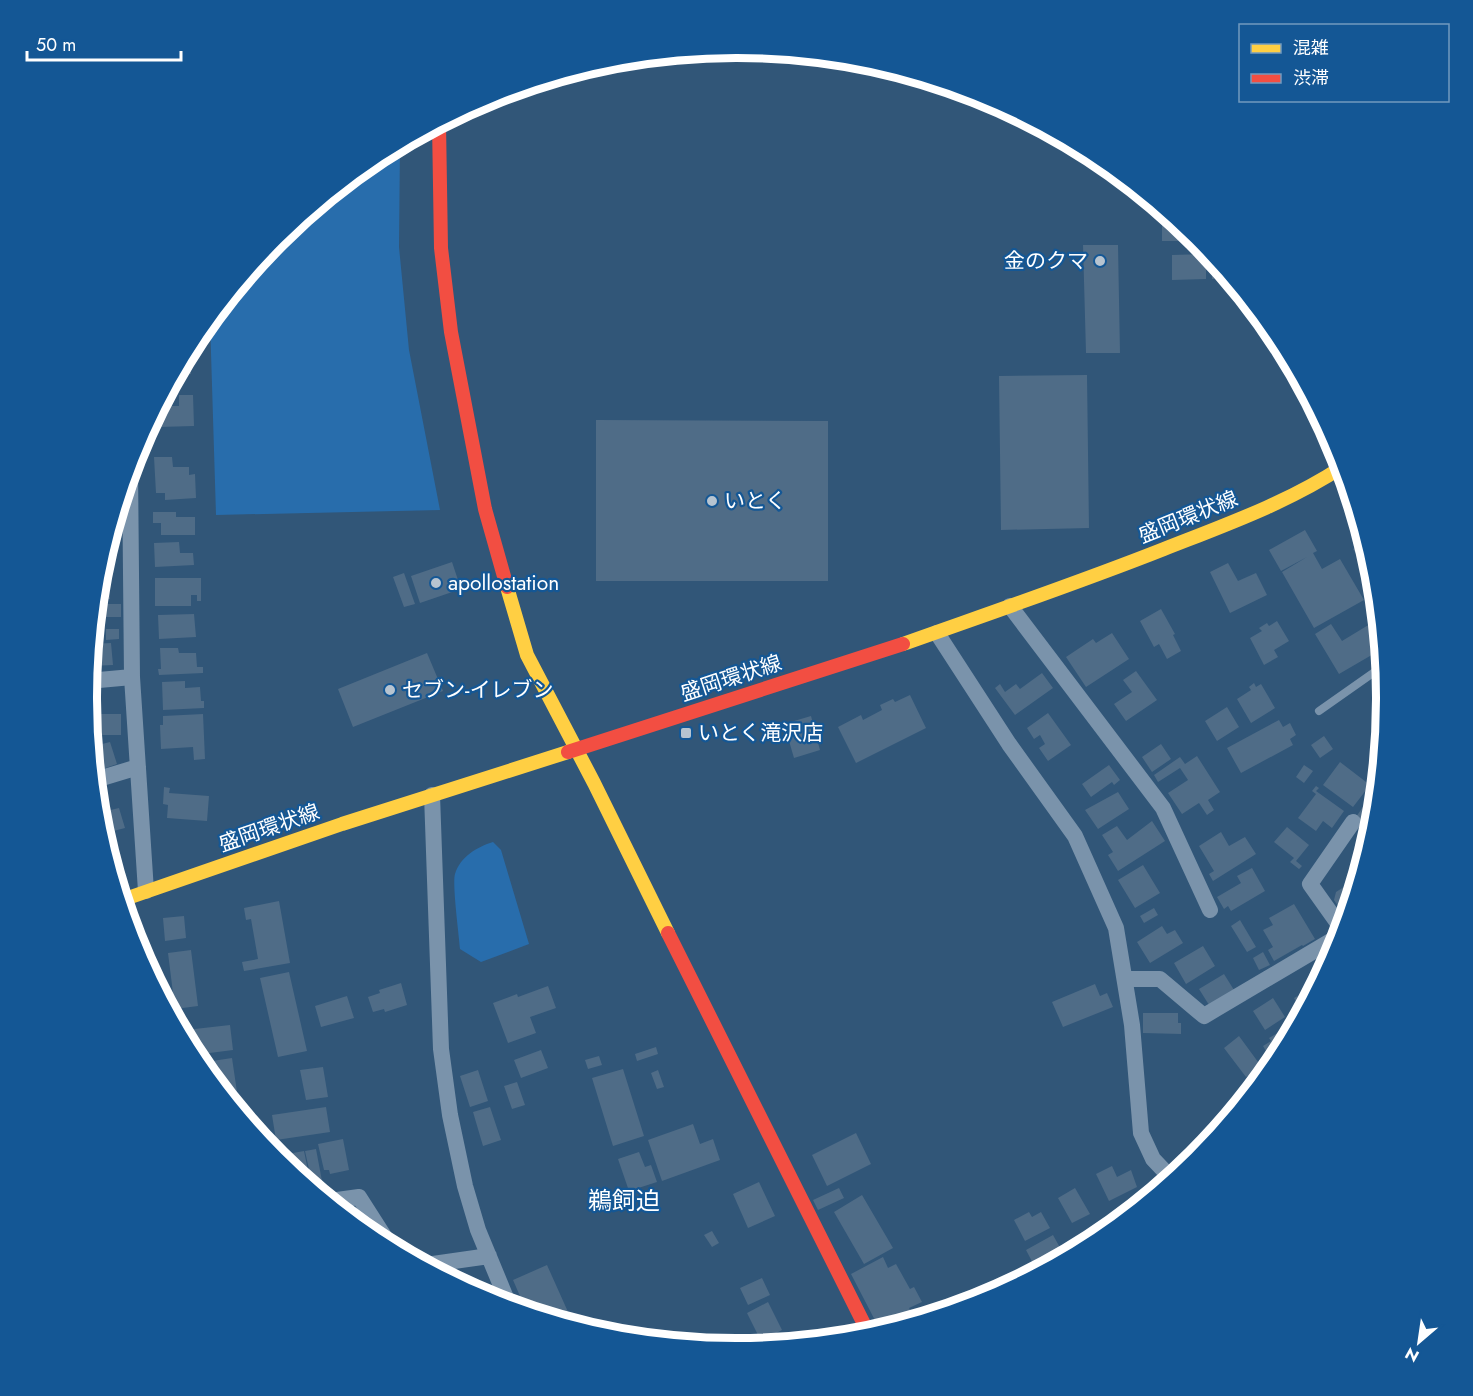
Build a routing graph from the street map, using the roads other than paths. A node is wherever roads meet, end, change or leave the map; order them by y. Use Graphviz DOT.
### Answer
graph roads {
  1 [pos="439,132"];
  2 [pos="1334,472"];
  3 [pos="130,494"];
  4 [pos="1010,606"];
  5 [pos="937,633"];
  6 [pos="1375,671"];
  7 [pos="132,677"];
  8 [pos="97,680"];
  9 [pos="1319,711"];
  10 [pos="577,749"];
  11 [pos="138,766"];
  12 [pos="102,778"];
  13 [pos="432,795"];
  14 [pos="1353,822"];
  15 [pos="146,891"];
  16 [pos="129,897"];
  17 [pos="1210,910"];
  18 [pos="1336,920"];
  19 [pos="1327,942"];
  20 [pos="1125,979"];
  21 [pos="1165,1172"];
  22 [pos="340,1200"];
  23 [pos="379,1229"];
  24 [pos="489,1256"];
  25 [pos="438,1263"];
  26 [pos="504,1294"];
  27 [pos="864,1324"];
  1 -- 10 [label="main road"];
  2 -- 4 [label="main road, 盛岡環状線"];
  3 -- 7 [label="street"];
  4 -- 5 [label="main road, 盛岡環状線"];
  4 -- 17 [label="street"];
  5 -- 10 [label="main road, 盛岡環状線"];
  5 -- 20 [label="street"];
  6 -- 9 [label="lane"];
  7 -- 8 [label="street"];
  7 -- 11 [label="street"];
  10 -- 13 [label="main road, 盛岡環状線"];
  10 -- 27 [label="main road"];
  11 -- 12 [label="street"];
  11 -- 15 [label="street"];
  13 -- 15 [label="main road, 盛岡環状線"];
  13 -- 24 [label="street"];
  14 -- 18 [label="street"];
  15 -- 16 [label="main road, 盛岡環状線"];
  19 -- 20 [label="street"];
  20 -- 21 [label="street"];
  22 -- 23 [label="street"];
  24 -- 25 [label="street"];
  24 -- 26 [label="street"];
}
